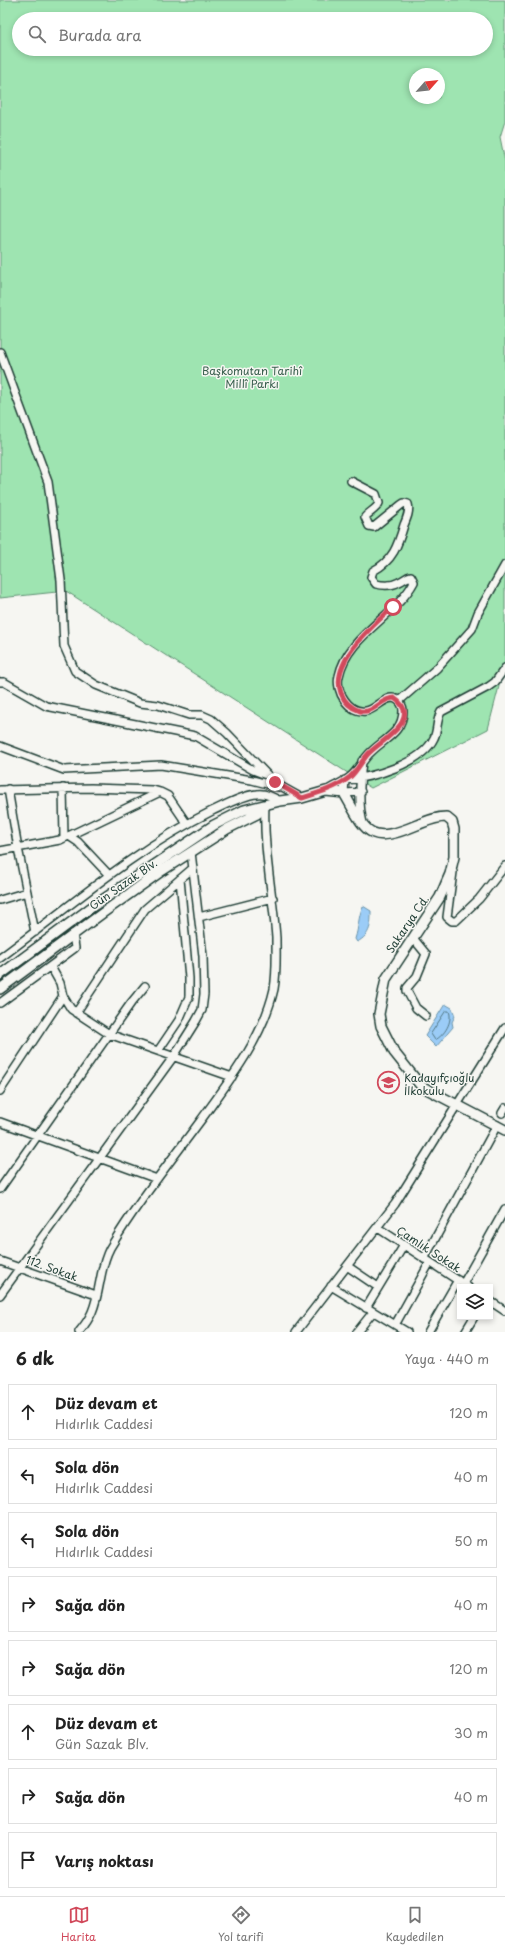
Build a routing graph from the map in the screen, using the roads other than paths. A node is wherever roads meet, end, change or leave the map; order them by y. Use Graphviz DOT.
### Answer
graph roads {
  1 [pos="0,352"];
  2 [pos="351,481"];
  3 [pos="505,565"];
  4 [pos="505,668"];
  5 [pos="0,682"];
  6 [pos="399,702"];
  7 [pos="0,746"];
  8 [pos="362,762"];
  9 [pos="266,775"];
  10 [pos="360,779"];
  11 [pos="345,780"];
  12 [pos="63,788"];
  13 [pos="283,788"];
  14 [pos="4,790"];
  15 [pos="326,791"];
  16 [pos="160,792"];
  17 [pos="361,792"];
  18 [pos="344,793"];
  19 [pos="302,798"];
  20 [pos="280,801"];
  21 [pos="265,805"];
  22 [pos="187,824"];
  23 [pos="364,826"];
  24 [pos="66,837"];
  25 [pos="18,848"];
  26 [pos="0,850"];
  27 [pos="190,852"];
  28 [pos="454,857"];
  29 [pos="505,866"];
  30 [pos="193,868"];
  31 [pos="109,875"];
  32 [pos="180,879"];
  33 [pos="27,892"];
  34 [pos="273,898"];
  35 [pos="0,900"];
  36 [pos="199,917"];
  37 [pos="35,932"];
  38 [pos="73,934"];
  39 [pos="413,938"];
  40 [pos="0,958"];
  41 [pos="51,967"];
  42 [pos="0,975"];
  43 [pos="145,986"];
  44 [pos="0,989"];
  45 [pos="63,996"];
  46 [pos="0,1004"];
  47 [pos="76,1013"];
  48 [pos="426,1016"];
  49 [pos="505,1028"];
  50 [pos="109,1034"];
  51 [pos="158,1051"];
  52 [pos="174,1056"];
  53 [pos="232,1077"];
  54 [pos="0,1091"];
  55 [pos="457,1105"];
  56 [pos="0,1122"];
  57 [pos="501,1128"];
  58 [pos="37,1136"];
  59 [pos="101,1157"];
  60 [pos="157,1179"];
  61 [pos="0,1189"];
  62 [pos="505,1209"];
  63 [pos="378,1228"];
  64 [pos="404,1245"];
  65 [pos="427,1260"];
  66 [pos="0,1261"];
  67 [pos="347,1266"];
  68 [pos="20,1268"];
  69 [pos="463,1284"];
  70 [pos="331,1286"];
  71 [pos="378,1287"];
  72 [pos="457,1292"];
  73 [pos="0,1295"];
  74 [pos="96,1295"];
  75 [pos="493,1303"];
  76 [pos="366,1308"];
  77 [pos="505,1311"];
  78 [pos="373,1312"];
  79 [pos="472,1320"];
  80 [pos="396,1325"];
  81 [pos="79,1332"];
  82 [pos="296,1332"];
  83 [pos="356,1332"];
  84 [pos="407,1332"];
  85 [pos="428,1332"];
  86 [pos="465,1332"];
  1 -- 9 [label="street"];
  2 -- 6 [label="street"];
  3 -- 6 [label="street"];
  4 -- 10 [label="street"];
  5 -- 9 [label="street"];
  6 -- 8 [label="street"];
  7 -- 13 [label="street"];
  8 -- 10 [label="street"];
  8 -- 11 [label="street"];
  9 -- 13 [label="street"];
  10 -- 11 [label="street"];
  10 -- 17 [label="street"];
  11 -- 15 [label="street"];
  11 -- 18 [label="street"];
  12 -- 14 [label="street"];
  12 -- 16 [label="street"];
  12 -- 24 [label="street"];
  13 -- 19 [label="street"];
  14 -- 25 [label="street"];
  15 -- 18 [label="main road"];
  15 -- 19 [label="main road, Gün Sazak Blv."];
  16 -- 22 [label="street"];
  16 -- 24 [label="street"];
  17 -- 18 [label="street"];
  17 -- 23 [label="street"];
  18 -- 23 [label="main road, Sakarya Cd."];
  19 -- 20 [label="main road, Gün Sazak Blv."];
  20 -- 21 [label="main road, Gün Sazak Blv."];
  20 -- 22 [label="street"];
  21 -- 27 [label="main road, Gün Sazak Blv."];
  21 -- 34 [label="street"];
  21 -- 42 [label="main road, Gün Sazak Blv."];
  22 -- 31 [label="street"];
  23 -- 28 [label="main road, Sakarya Cd."];
  24 -- 25 [label="street"];
  24 -- 31 [label="street"];
  25 -- 26 [label="street"];
  25 -- 33 [label="street"];
  27 -- 30 [label="street"];
  27 -- 38 [label="main road, Gün Sazak Blv."];
  28 -- 29 [label="street"];
  28 -- 39 [label="main road, Sakarya Cd."];
  30 -- 32 [label="street"];
  30 -- 36 [label="street"];
  31 -- 37 [label="street"];
  32 -- 47 [label="street"];
  32 -- 51 [label="street"];
  33 -- 35 [label="street"];
  33 -- 37 [label="street"];
  34 -- 36 [label="street"];
  34 -- 53 [label="street"];
  36 -- 52 [label="street"];
  37 -- 40 [label="street"];
  38 -- 41 [label="street"];
  38 -- 44 [label="main road, Gün Sazak Blv."];
  39 -- 48 [label="street"];
  39 -- 55 [label="main road, Sakarya Cd."];
  41 -- 45 [label="street"];
  41 -- 46 [label="street"];
  43 -- 50 [label="street"];
  45 -- 47 [label="street"];
  45 -- 54 [label="street"];
  47 -- 50 [label="street"];
  49 -- 55 [label="street"];
  50 -- 51 [label="street"];
  50 -- 58 [label="street"];
  51 -- 52 [label="street"];
  52 -- 53 [label="street"];
  52 -- 59 [label="street"];
  53 -- 60 [label="street"];
  55 -- 57 [label="main road, Sakarya Cd."];
  55 -- 63 [label="street"];
  56 -- 58 [label="street"];
  57 -- 65 [label="street"];
  58 -- 59 [label="street"];
  58 -- 61 [label="street"];
  59 -- 60 [label="street"];
  59 -- 68 [label="street"];
  60 -- 74 [label="street"];
  62 -- 69 [label="street"];
  63 -- 64 [label="street, Çamlık Sokak"];
  63 -- 67 [label="street"];
  64 -- 65 [label="street, Çamlık Sokak"];
  64 -- 71 [label="street"];
  65 -- 69 [label="street, Çamlık Sokak"];
  65 -- 80 [label="street"];
  66 -- 68 [label="street, 112. Sokak"];
  67 -- 70 [label="street"];
  67 -- 71 [label="street"];
  68 -- 73 [label="street"];
  68 -- 74 [label="street, 112. Sokak"];
  70 -- 76 [label="street"];
  70 -- 82 [label="street"];
  71 -- 76 [label="street"];
  72 -- 85 [label="street"];
  74 -- 81 [label="street"];
  75 -- 77 [label="street"];
  76 -- 78 [label="street"];
  78 -- 80 [label="street"];
  78 -- 83 [label="street"];
  79 -- 86 [label="street"];
  80 -- 84 [label="street"];
}
